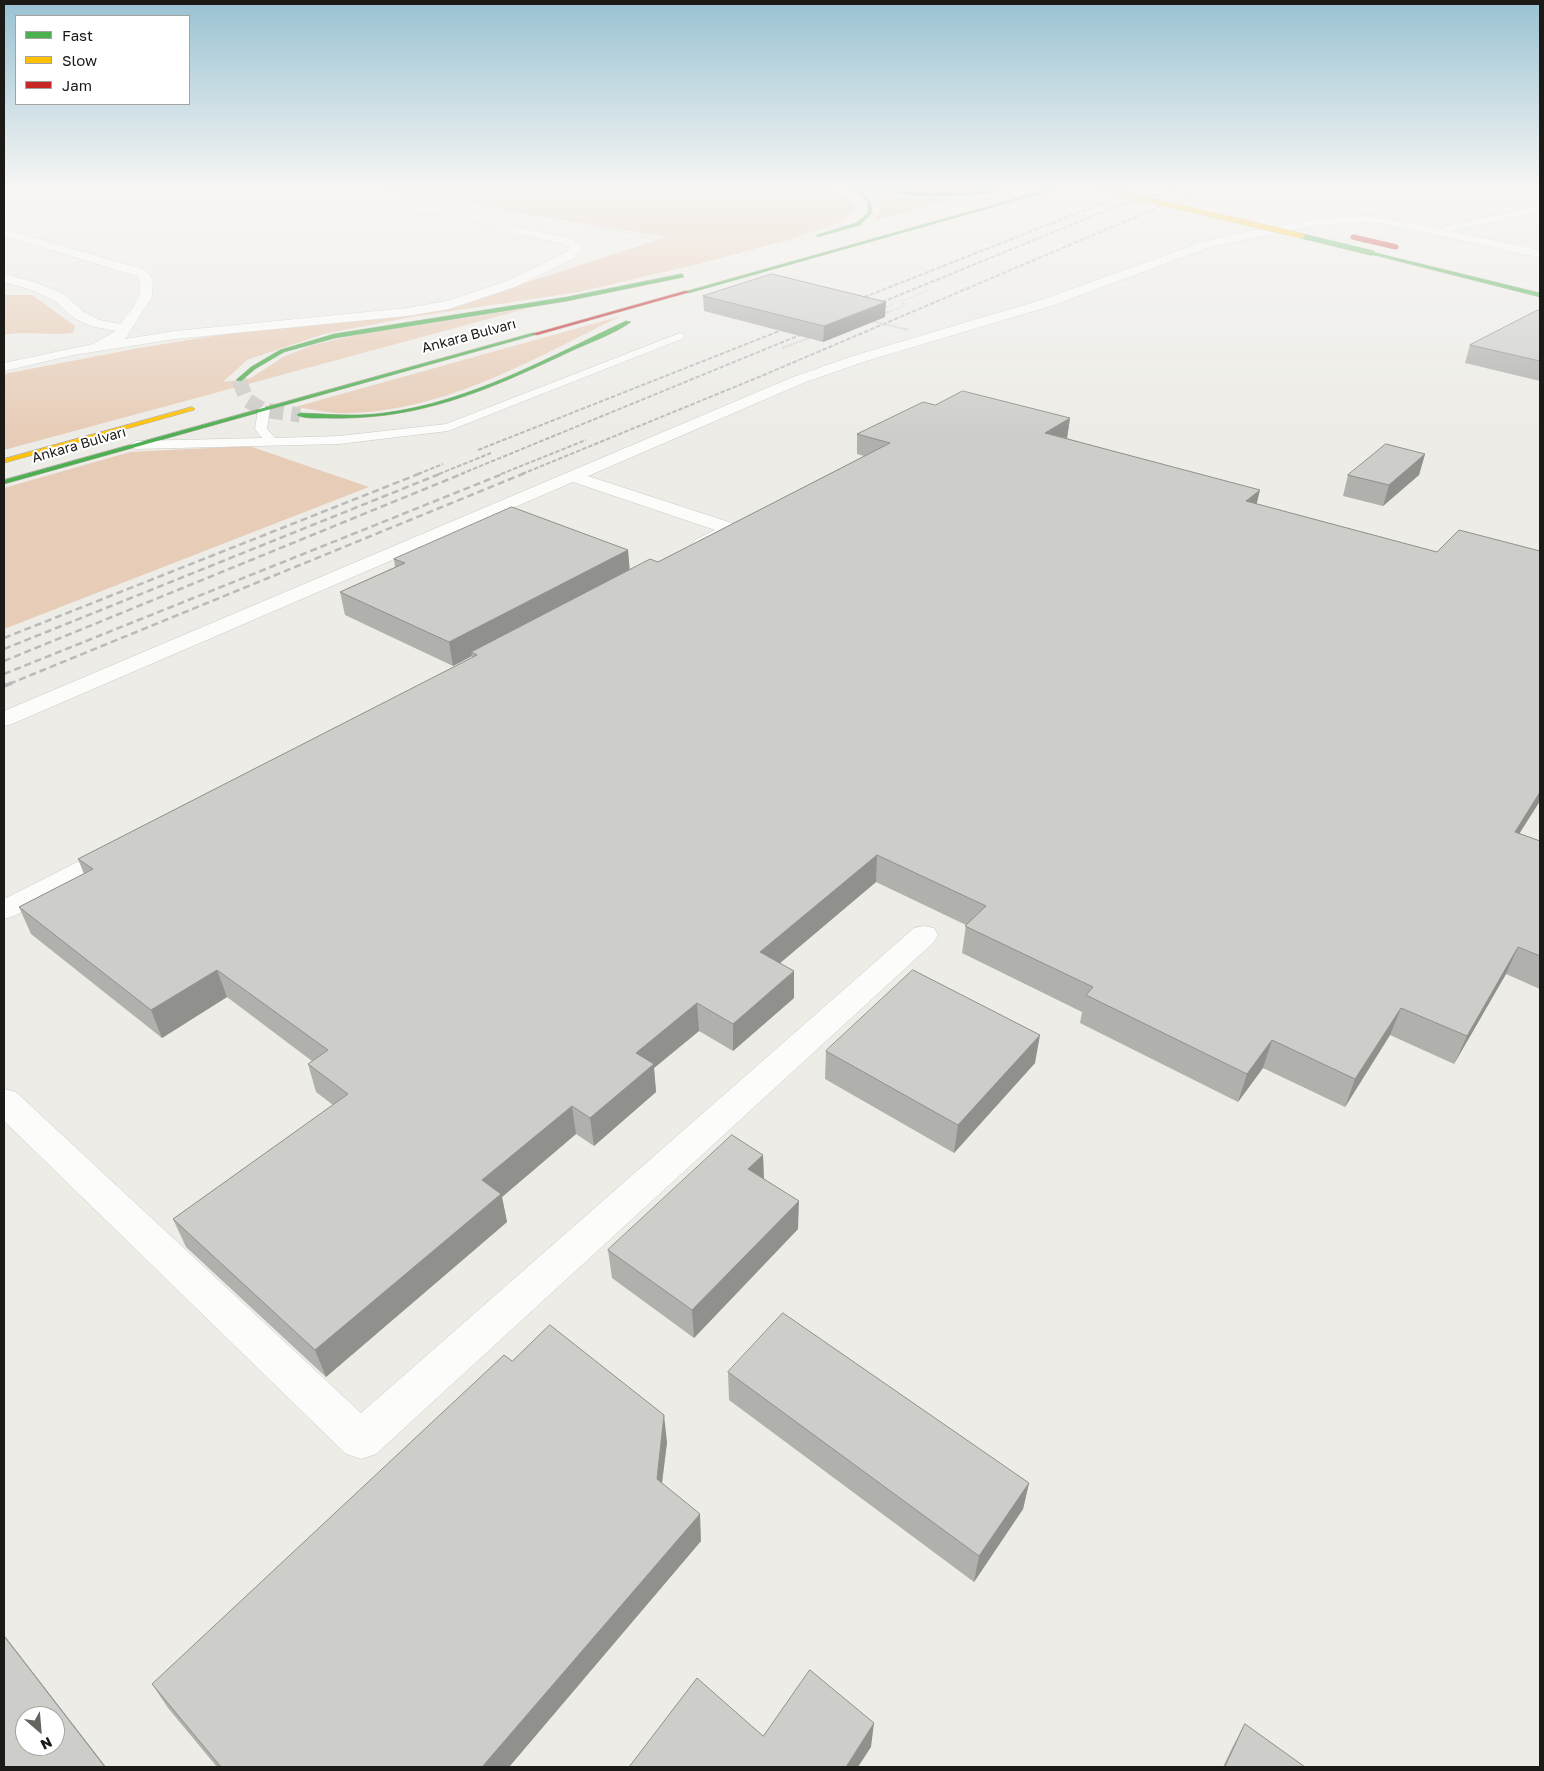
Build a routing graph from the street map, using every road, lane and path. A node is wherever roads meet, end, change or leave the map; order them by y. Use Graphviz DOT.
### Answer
graph roads {
  1 [pos="134,271"];
  2 [pos="539,271"];
  3 [pos="763,271"];
  4 [pos="784,271"];
  5 [pos="1134,271"];
  6 [pos="1440,271"];
  7 [pos="4,278"];
  8 [pos="931,289"];
  9 [pos="1540,295"];
  10 [pos="894,304"];
  11 [pos="878,310"];
  12 [pos="543,315"];
  13 [pos="878,316"];
  14 [pos="867,320"];
  15 [pos="118,327"];
  16 [pos="909,330"];
  17 [pos="680,336"];
  18 [pos="820,336"];
  19 [pos="93,347"];
  20 [pos="782,348"];
  21 [pos="4,357"];
  22 [pos="4,367"];
  23 [pos="239,380"];
  24 [pos="206,406"];
  25 [pos="264,409"];
  26 [pos="300,415"];
  27 [pos="271,441"];
  28 [pos="136,445"];
  29 [pos="4,461"];
  30 [pos="575,477"];
  31 [pos="4,482"];
  32 [pos="687,552"];
  33 [pos="4,719"];
  34 [pos="136,842"];
  35 [pos="4,910"];
  36 [pos="924,935"];
  37 [pos="4,1101"];
  1 -- 15 [label="street"];
  2 -- 19 [label="street"];
  3 -- 25 [label="main road, Ankara Bulvarı"];
  4 -- 26 [label="main road"];
  5 -- 30 [label="street"];
  6 -- 9 [label="main road, bridge"];
  7 -- 15 [label="street"];
  8 -- 13 [label="path"];
  10 -- 11 [label="path"];
  12 -- 23 [label="main road"];
  14 -- 16 [label="path, bridge"];
  15 -- 19 [label="street"];
  15 -- 21 [label="street"];
  17 -- 27 [label="lane"];
  18 -- 20 [label="path"];
  19 -- 22 [label="street"];
  24 -- 29 [label="main road, Ankara Bulvarı"];
  25 -- 27 [label="lane"];
  25 -- 28 [label="main road, Ankara Bulvarı"];
  27 -- 28 [label="lane"];
  28 -- 31 [label="main road, Ankara Bulvarı"];
  30 -- 32 [label="street"];
  30 -- 33 [label="street"];
  34 -- 35 [label="street"];
  36 -- 37 [label="street"];
}
